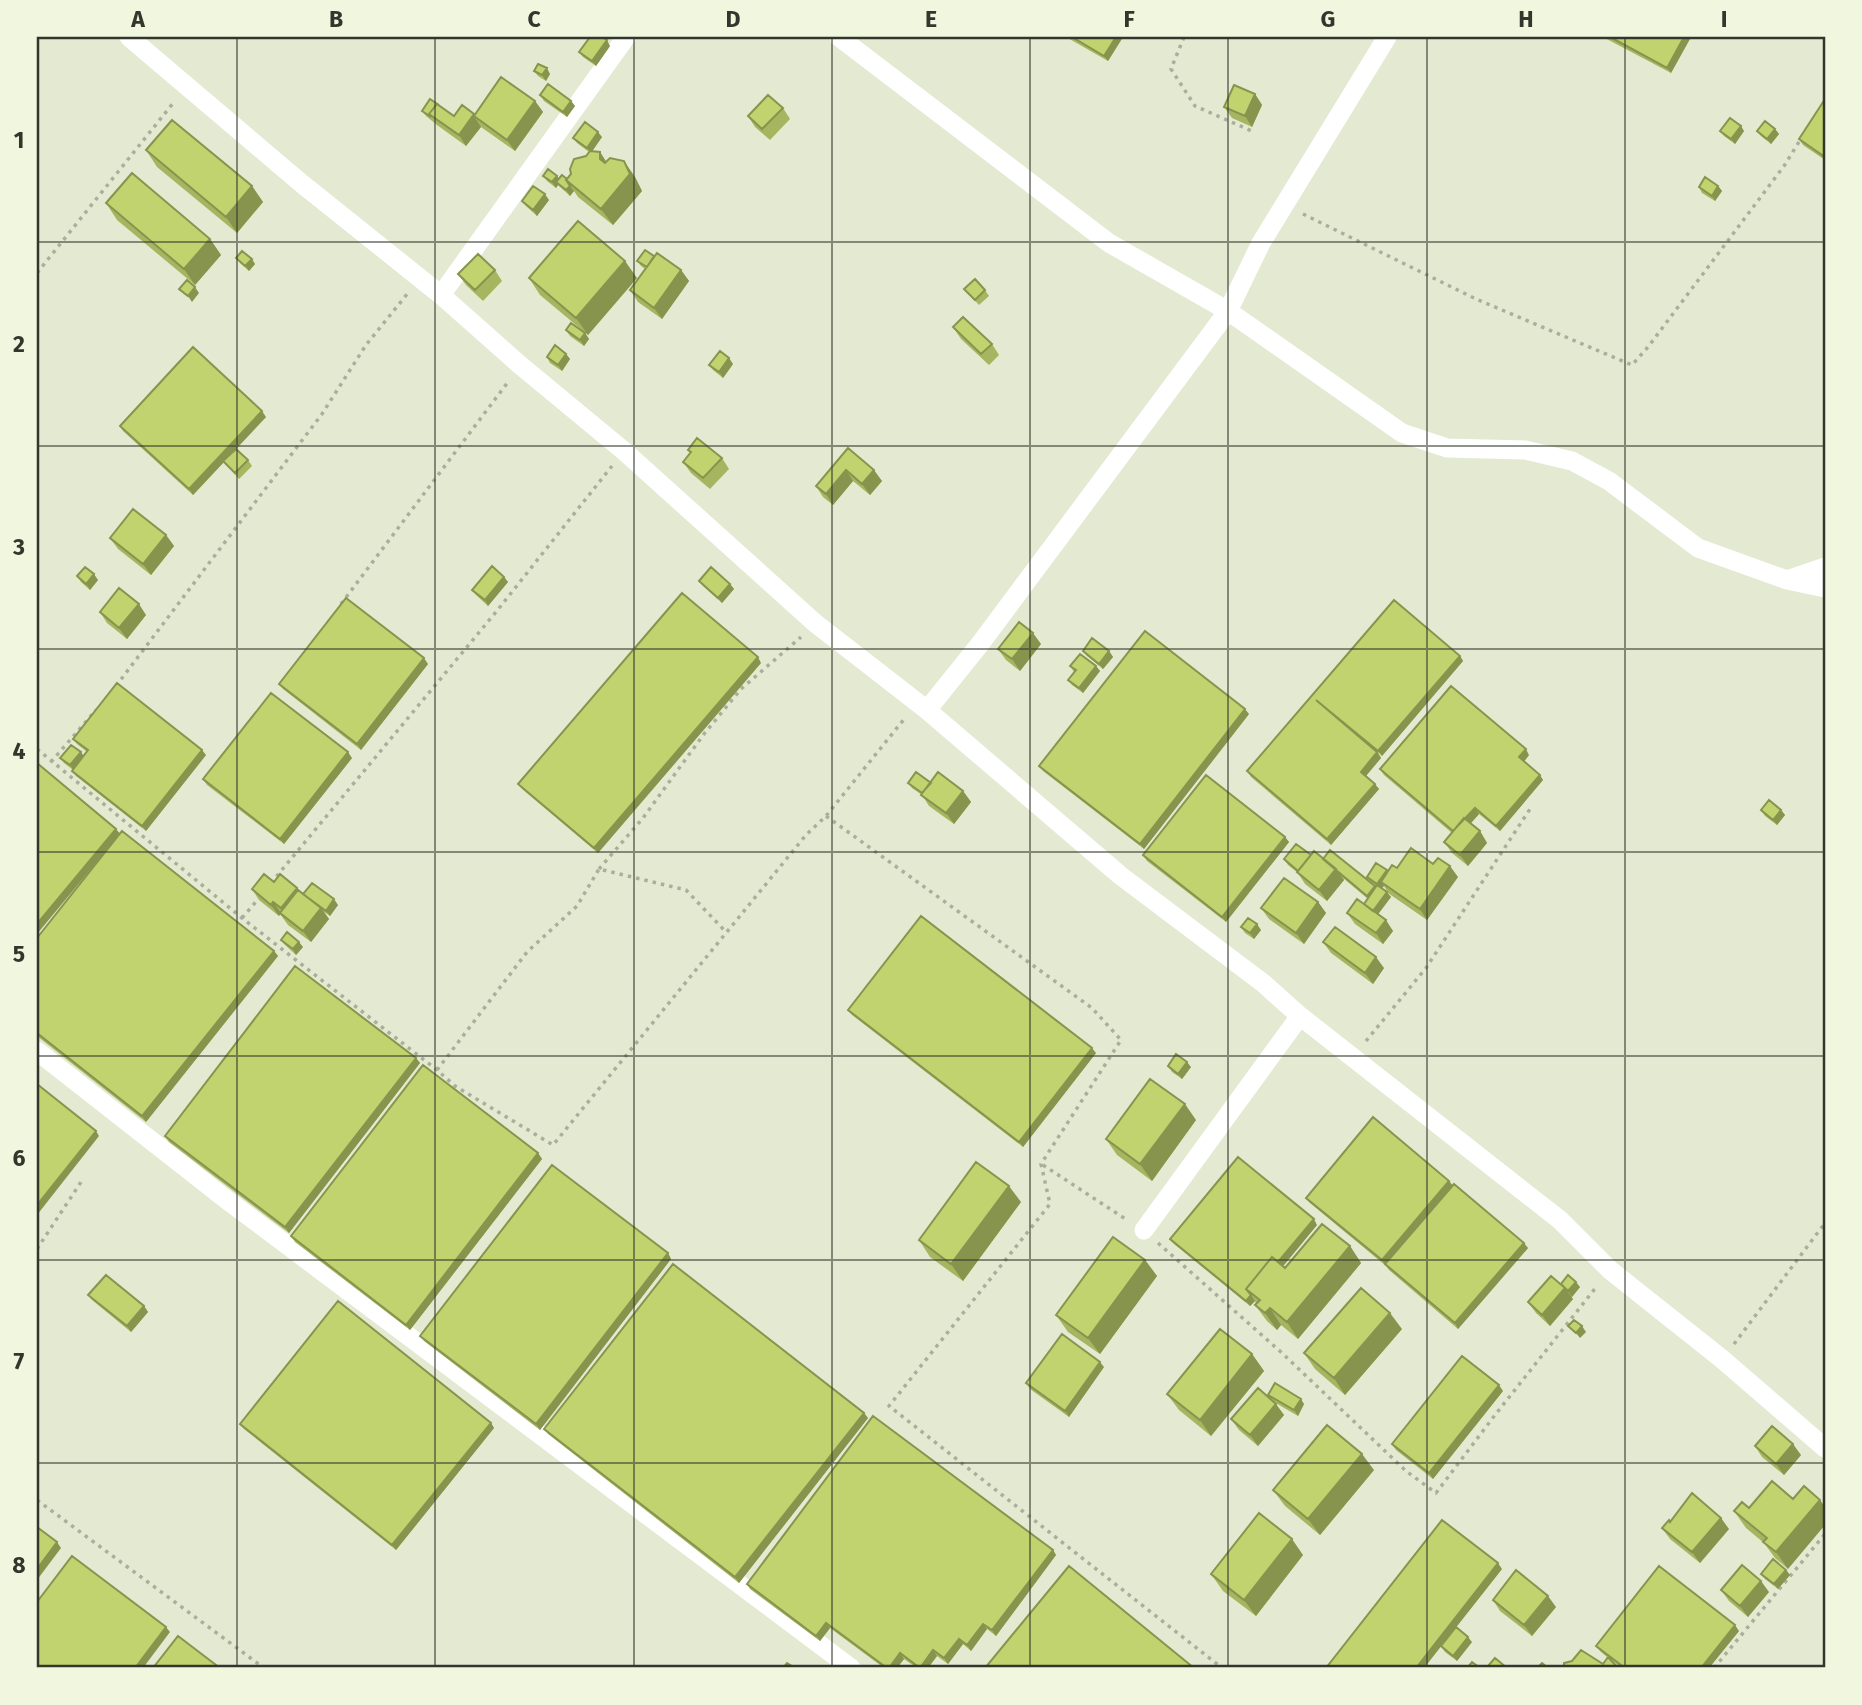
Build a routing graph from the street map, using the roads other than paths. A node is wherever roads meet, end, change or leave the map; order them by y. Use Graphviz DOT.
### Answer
graph roads {
  1 [pos="128,37"];
  2 [pos="626,37"];
  3 [pos="839,37"];
  4 [pos="1387,37"];
  5 [pos="441,295"];
  6 [pos="1228,311"];
  7 [pos="1825,567"];
  8 [pos="1787,580"];
  9 [pos="1825,588"];
  10 [pos="922,707"];
  11 [pos="1300,1016"];
  12 [pos="37,1051"];
  13 [pos="1144,1230"];
  14 [pos="1825,1448"];
  15 [pos="851,1668"];
  1 -- 5 [label="street"];
  2 -- 5 [label="street"];
  3 -- 6 [label="street"];
  4 -- 6 [label="street"];
  5 -- 10 [label="street"];
  6 -- 8 [label="street"];
  6 -- 10 [label="street"];
  7 -- 8 [label="street"];
  8 -- 9 [label="street"];
  10 -- 11 [label="street"];
  11 -- 13 [label="street"];
  11 -- 14 [label="street"];
  12 -- 15 [label="street"];
}
